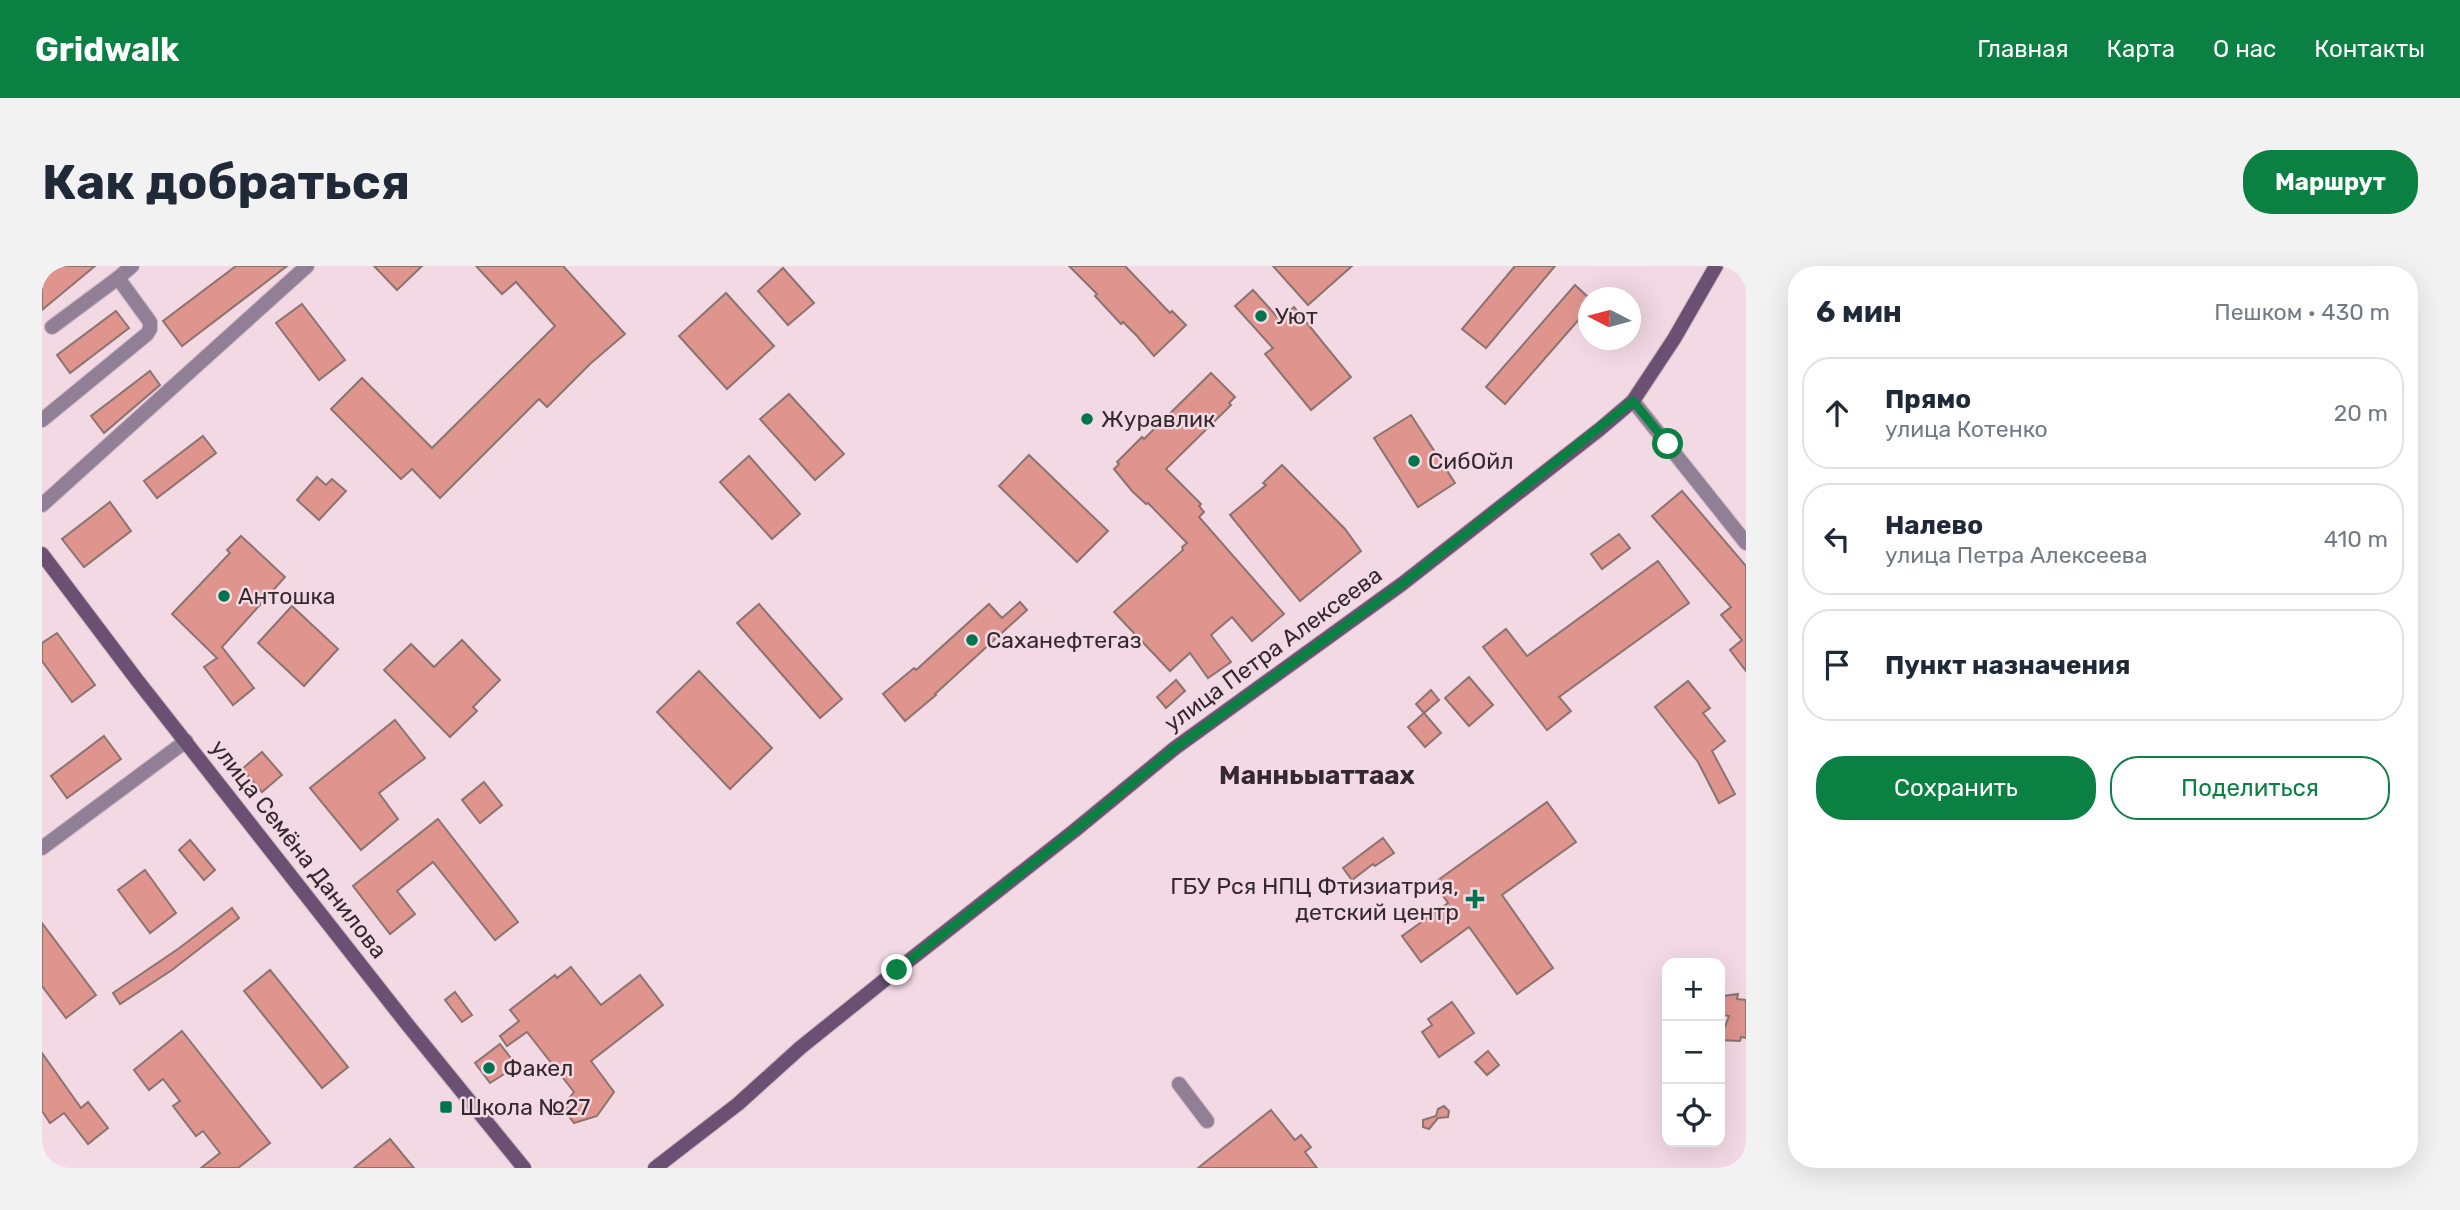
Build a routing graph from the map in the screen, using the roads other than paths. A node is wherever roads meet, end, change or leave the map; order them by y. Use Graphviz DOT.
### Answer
graph roads {
  1 [pos="132,266"];
  2 [pos="307,266"];
  3 [pos="1716,266"];
  4 [pos="118,278"];
  5 [pos="52,327"];
  6 [pos="1633,401"];
  7 [pos="42,419"];
  8 [pos="42,505"];
  9 [pos="1746,542"];
  10 [pos="42,554"];
  11 [pos="186,741"];
  12 [pos="42,848"];
  13 [pos="1179,1084"];
  14 [pos="1207,1121"];
  15 [pos="524,1168"];
  16 [pos="655,1168"];
  1 -- 4 [label="street"];
  2 -- 8 [label="street"];
  3 -- 6 [label="street, улица Петра Алексеева"];
  4 -- 5 [label="street"];
  4 -- 7 [label="street"];
  6 -- 9 [label="street"];
  6 -- 16 [label="street, улица Петра Алексеева"];
  10 -- 11 [label="street, улица Семёна Данилова"];
  11 -- 12 [label="street"];
  11 -- 15 [label="street, улица Семёна Данилова"];
  13 -- 14 [label="street"];
}
